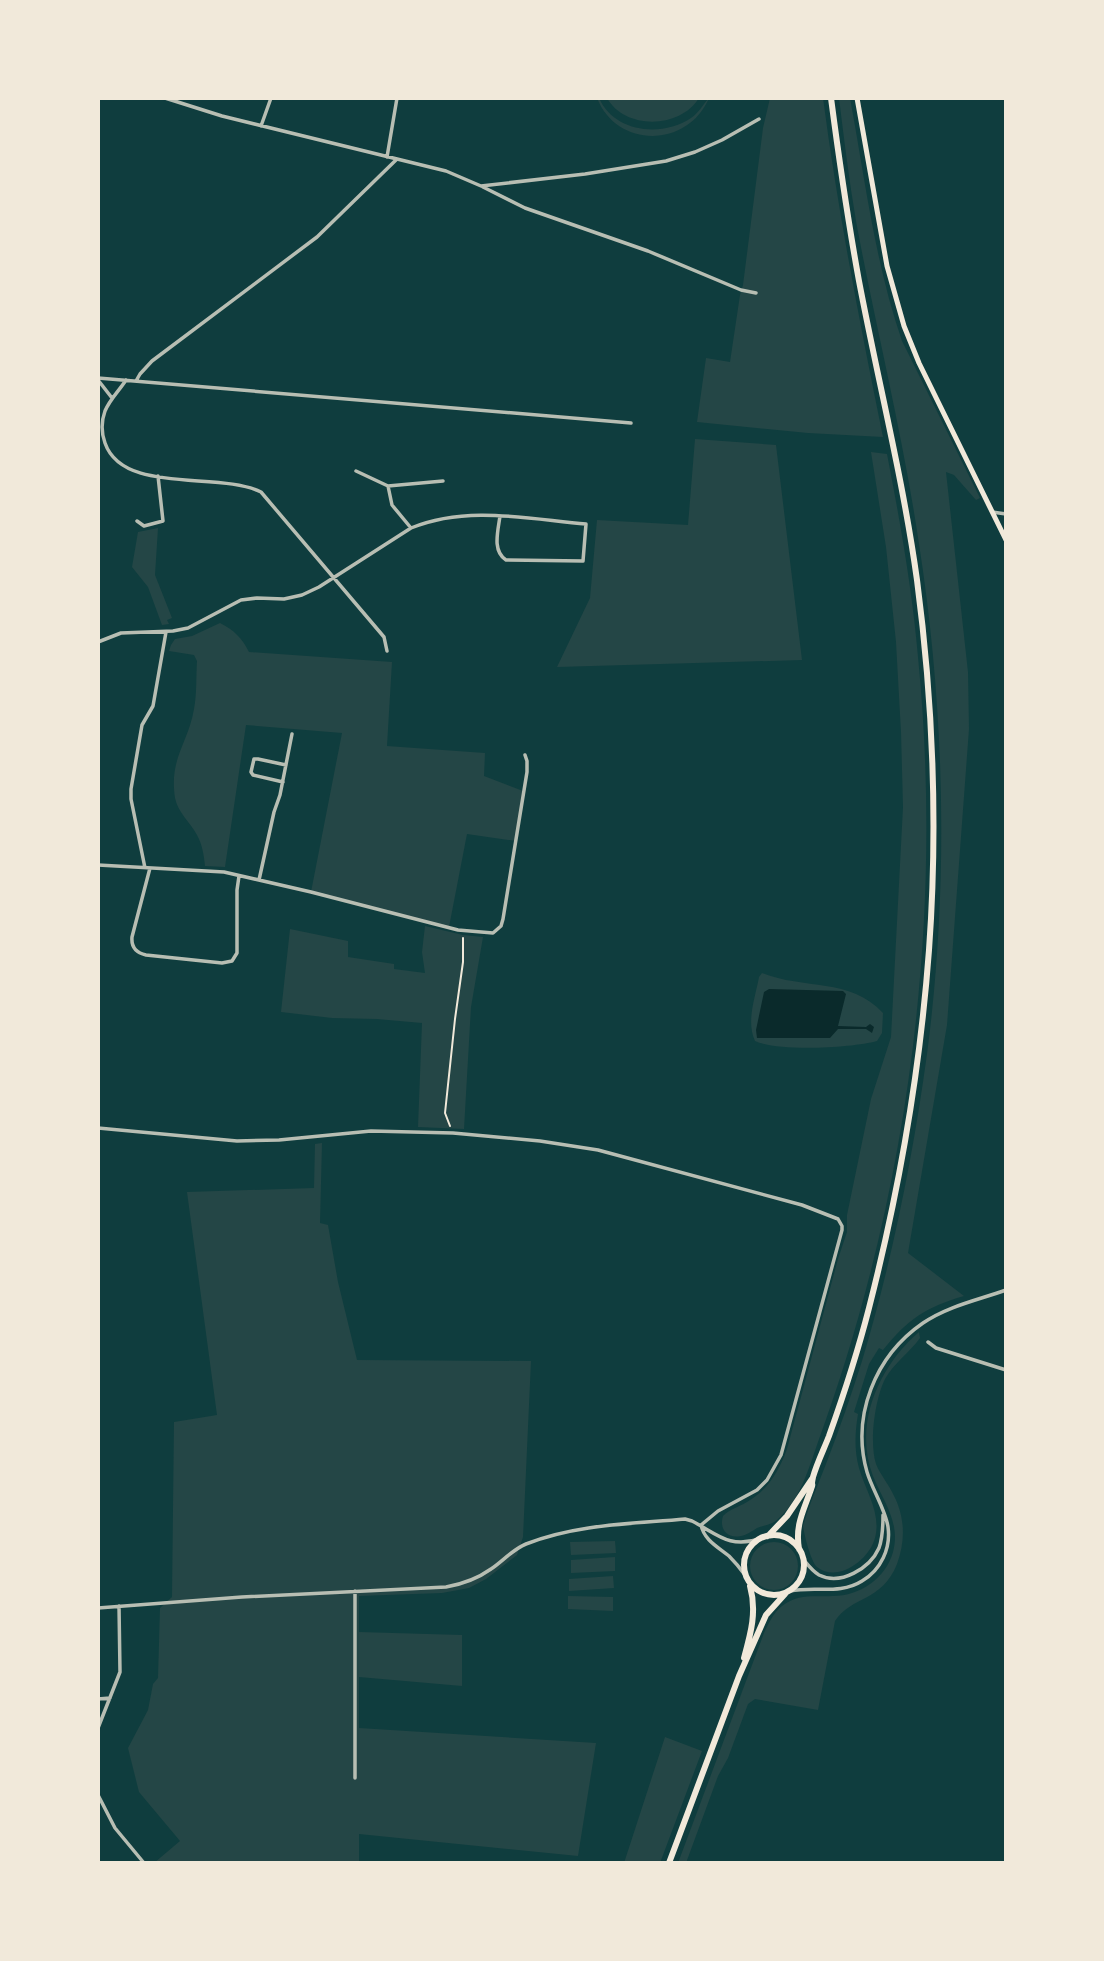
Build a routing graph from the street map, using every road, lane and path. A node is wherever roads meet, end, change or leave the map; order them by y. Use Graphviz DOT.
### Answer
graph roads {
  1 [pos="165,98"];
  2 [pos="271,98"];
  3 [pos="397,98"];
  4 [pos="831,98"];
  5 [pos="857,98"];
  6 [pos="759,119"];
  7 [pos="261,126"];
  8 [pos="387,157"];
  9 [pos="397,159"];
  10 [pos="481,186"];
  11 [pos="756,293"];
  12 [pos="98,379"];
  13 [pos="126,380"];
  14 [pos="136,381"];
  15 [pos="112,398"];
  16 [pos="631,423"];
  17 [pos="356,471"];
  18 [pos="158,476"];
  19 [pos="443,481"];
  20 [pos="388,486"];
  21 [pos="992,512"];
  22 [pos="1006,514"];
  23 [pos="500,516"];
  24 [pos="137,521"];
  25 [pos="411,528"];
  26 [pos="1006,540"];
  27 [pos="334,576"];
  28 [pos="166,632"];
  29 [pos="98,642"];
  30 [pos="387,651"];
  31 [pos="292,734"];
  32 [pos="525,755"];
  33 [pos="286,765"];
  34 [pos="283,782"];
  35 [pos="98,865"];
  36 [pos="147,868"];
  37 [pos="240,875"];
  38 [pos="259,880"];
  39 [pos="463,930"];
  40 [pos="98,1128"];
  41 [pos="453,1133"];
  42 [pos="1006,1290"];
  43 [pos="928,1342"];
  44 [pos="1006,1370"];
  45 [pos="813,1477"];
  46 [pos="883,1513"];
  47 [pos="701,1525"];
  48 [pos="768,1536"];
  49 [pos="760,1539"];
  50 [pos="799,1549"];
  51 [pos="803,1559"];
  52 [pos="746,1578"];
  53 [pos="355,1591"];
  54 [pos="787,1592"];
  55 [pos="119,1606"];
  56 [pos="98,1608"];
  57 [pos="739,1676"];
  58 [pos="110,1698"];
  59 [pos="98,1699"];
  60 [pos="98,1728"];
  61 [pos="355,1778"];
  62 [pos="98,1795"];
  63 [pos="144,1863"];
  64 [pos="669,1863"];
  1 -- 7 [label="street"];
  2 -- 7 [label="street"];
  3 -- 8 [label="street"];
  4 -- 45 [label="main road"];
  5 -- 21 [label="main road"];
  6 -- 10 [label="street"];
  7 -- 8 [label="street"];
  8 -- 9 [label="street"];
  9 -- 10 [label="street"];
  9 -- 14 [label="street"];
  10 -- 11 [label="street"];
  12 -- 13 [label="street"];
  12 -- 15 [label="street"];
  13 -- 14 [label="street"];
  13 -- 15 [label="street"];
  14 -- 16 [label="street"];
  15 -- 18 [label="street"];
  17 -- 20 [label="street"];
  18 -- 24 [label="street"];
  18 -- 27 [label="street"];
  19 -- 20 [label="street"];
  20 -- 25 [label="street"];
  21 -- 22 [label="street"];
  21 -- 26 [label="main road"];
  23 -- 23 [label="street"];
  23 -- 25 [label="street"];
  25 -- 27 [label="street"];
  27 -- 28 [label="street"];
  27 -- 30 [label="street"];
  28 -- 29 [label="street"];
  28 -- 36 [label="street"];
  31 -- 33 [label="street"];
  32 -- 39 [label="street"];
  33 -- 34 [label="street"];
  33 -- 34 [label="street"];
  34 -- 38 [label="street"];
  35 -- 36 [label="street"];
  36 -- 37 [label="street"];
  36 -- 37 [label="street"];
  37 -- 38 [label="street"];
  38 -- 39 [label="street"];
  39 -- 41 [label="path"];
  40 -- 41 [label="street"];
  41 -- 47 [label="street"];
  42 -- 46 [label="street"];
  43 -- 44 [label="street"];
  45 -- 48 [label="main road"];
  45 -- 50 [label="main road"];
  46 -- 51 [label="street"];
  46 -- 54 [label="street"];
  47 -- 49 [label="street"];
  47 -- 52 [label="street"];
  47 -- 53 [label="street"];
  48 -- 49 [label="main road"];
  48 -- 50 [label="main road"];
  49 -- 52 [label="main road"];
  50 -- 51 [label="main road"];
  51 -- 54 [label="main road"];
  52 -- 54 [label="main road"];
  52 -- 57 [label="main road"];
  53 -- 55 [label="street"];
  53 -- 61 [label="street"];
  54 -- 57 [label="main road"];
  55 -- 56 [label="street"];
  55 -- 58 [label="street"];
  57 -- 64 [label="main road"];
  58 -- 59 [label="street"];
  58 -- 60 [label="street"];
  62 -- 63 [label="street"];
}
